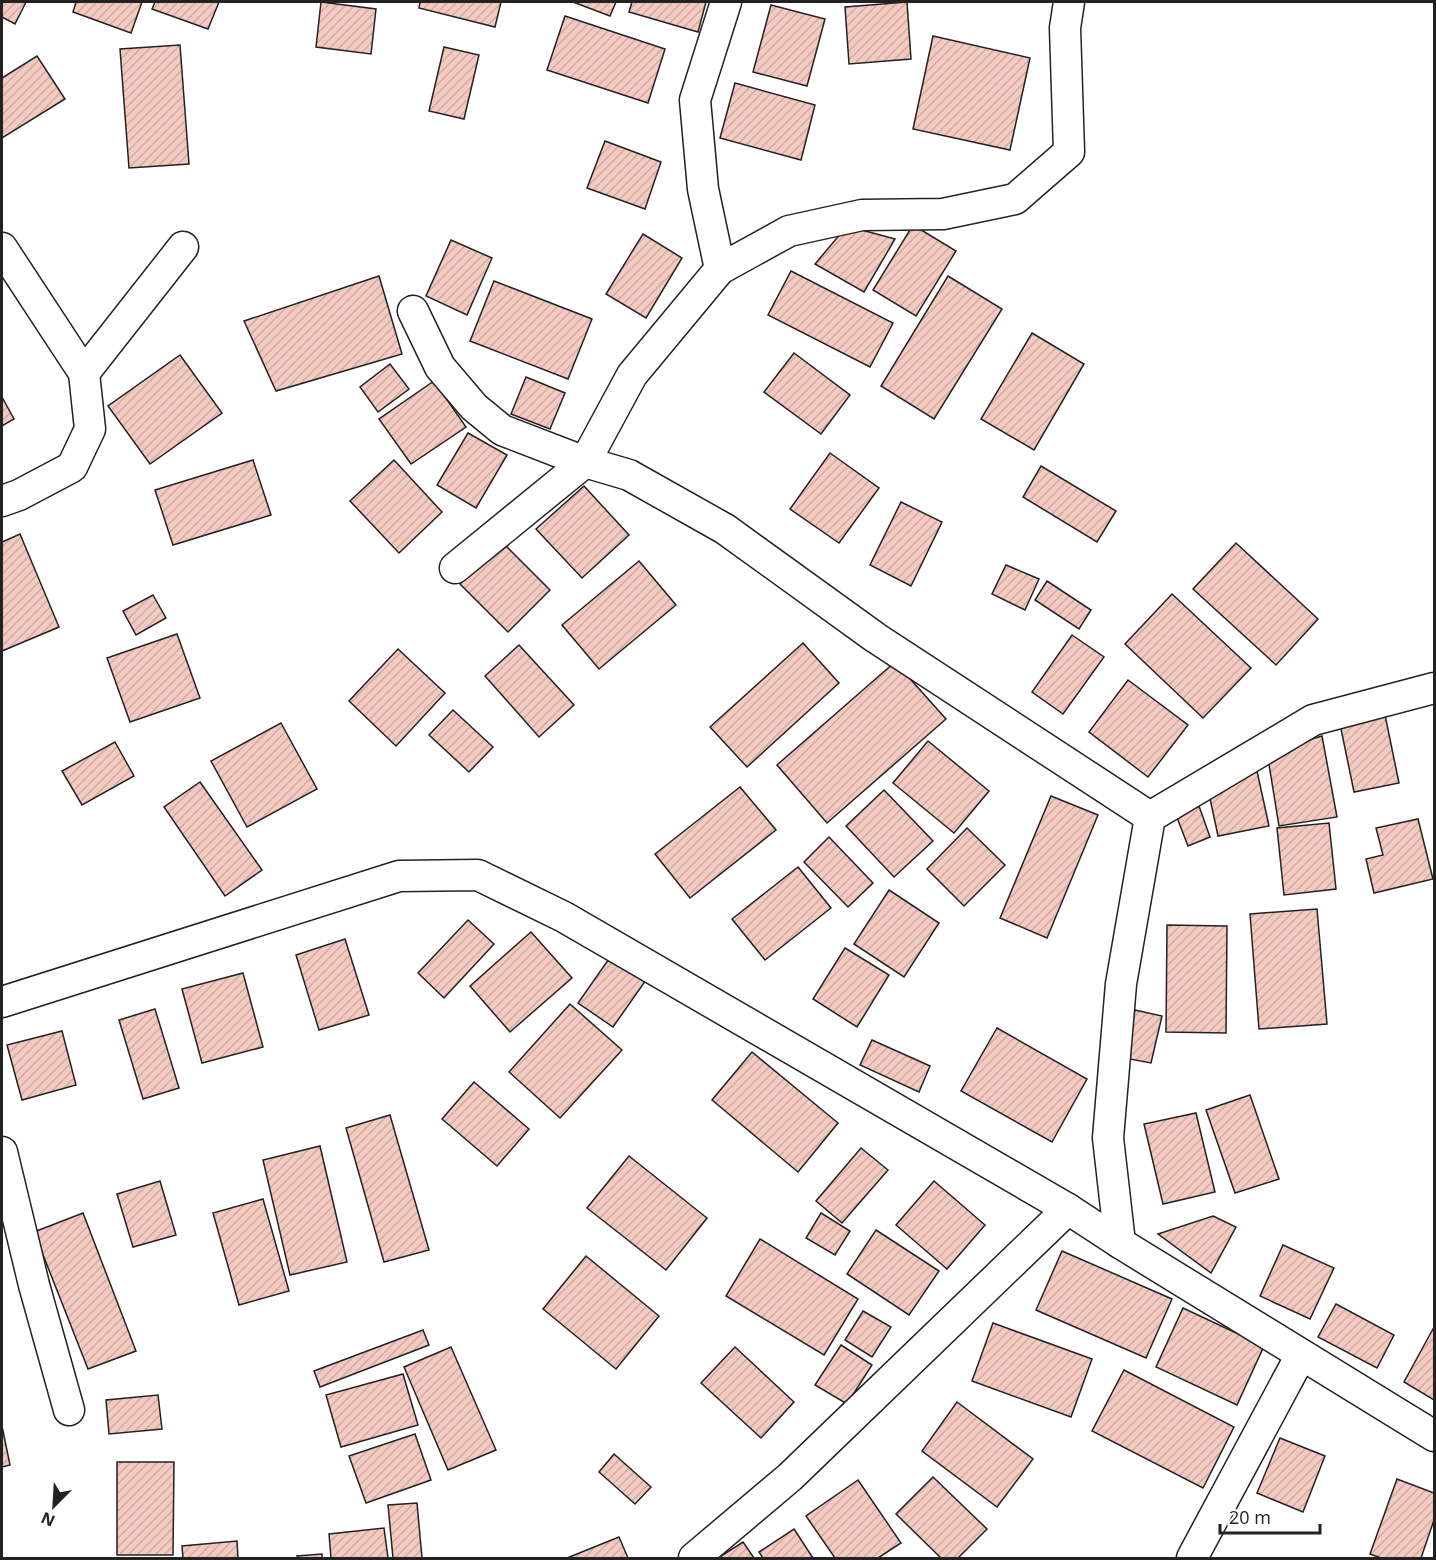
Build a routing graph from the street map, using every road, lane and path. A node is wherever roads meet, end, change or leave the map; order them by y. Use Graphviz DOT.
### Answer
graph roads {
  1 [pos="726,2"];
  2 [pos="1069,2"];
  3 [pos="183,247"];
  4 [pos="2,248"];
  5 [pos="720,269"];
  6 [pos="413,311"];
  7 [pos="84,373"];
  8 [pos="585,462"];
  9 [pos="2,501"];
  10 [pos="455,568"];
  11 [pos="1434,688"];
  12 [pos="1150,817"];
  13 [pos="2,1002"];
  14 [pos="2,1152"];
  15 [pos="1068,1209"];
  16 [pos="1120,1243"];
  17 [pos="1301,1355"];
  18 [pos="69,1410"];
  19 [pos="1434,1436"];
  20 [pos="694,1558"];
  21 [pos="1192,1558"];
  1 -- 5 [label="street"];
  2 -- 5 [label="street"];
  3 -- 7 [label="street"];
  4 -- 7 [label="street"];
  5 -- 8 [label="street"];
  6 -- 8 [label="street"];
  7 -- 9 [label="street"];
  8 -- 10 [label="street"];
  8 -- 12 [label="street"];
  11 -- 12 [label="street"];
  12 -- 16 [label="street"];
  13 -- 15 [label="street"];
  14 -- 18 [label="street"];
  15 -- 16 [label="street"];
  15 -- 20 [label="street"];
  16 -- 17 [label="street"];
  17 -- 19 [label="street"];
  17 -- 21 [label="street"];
}
